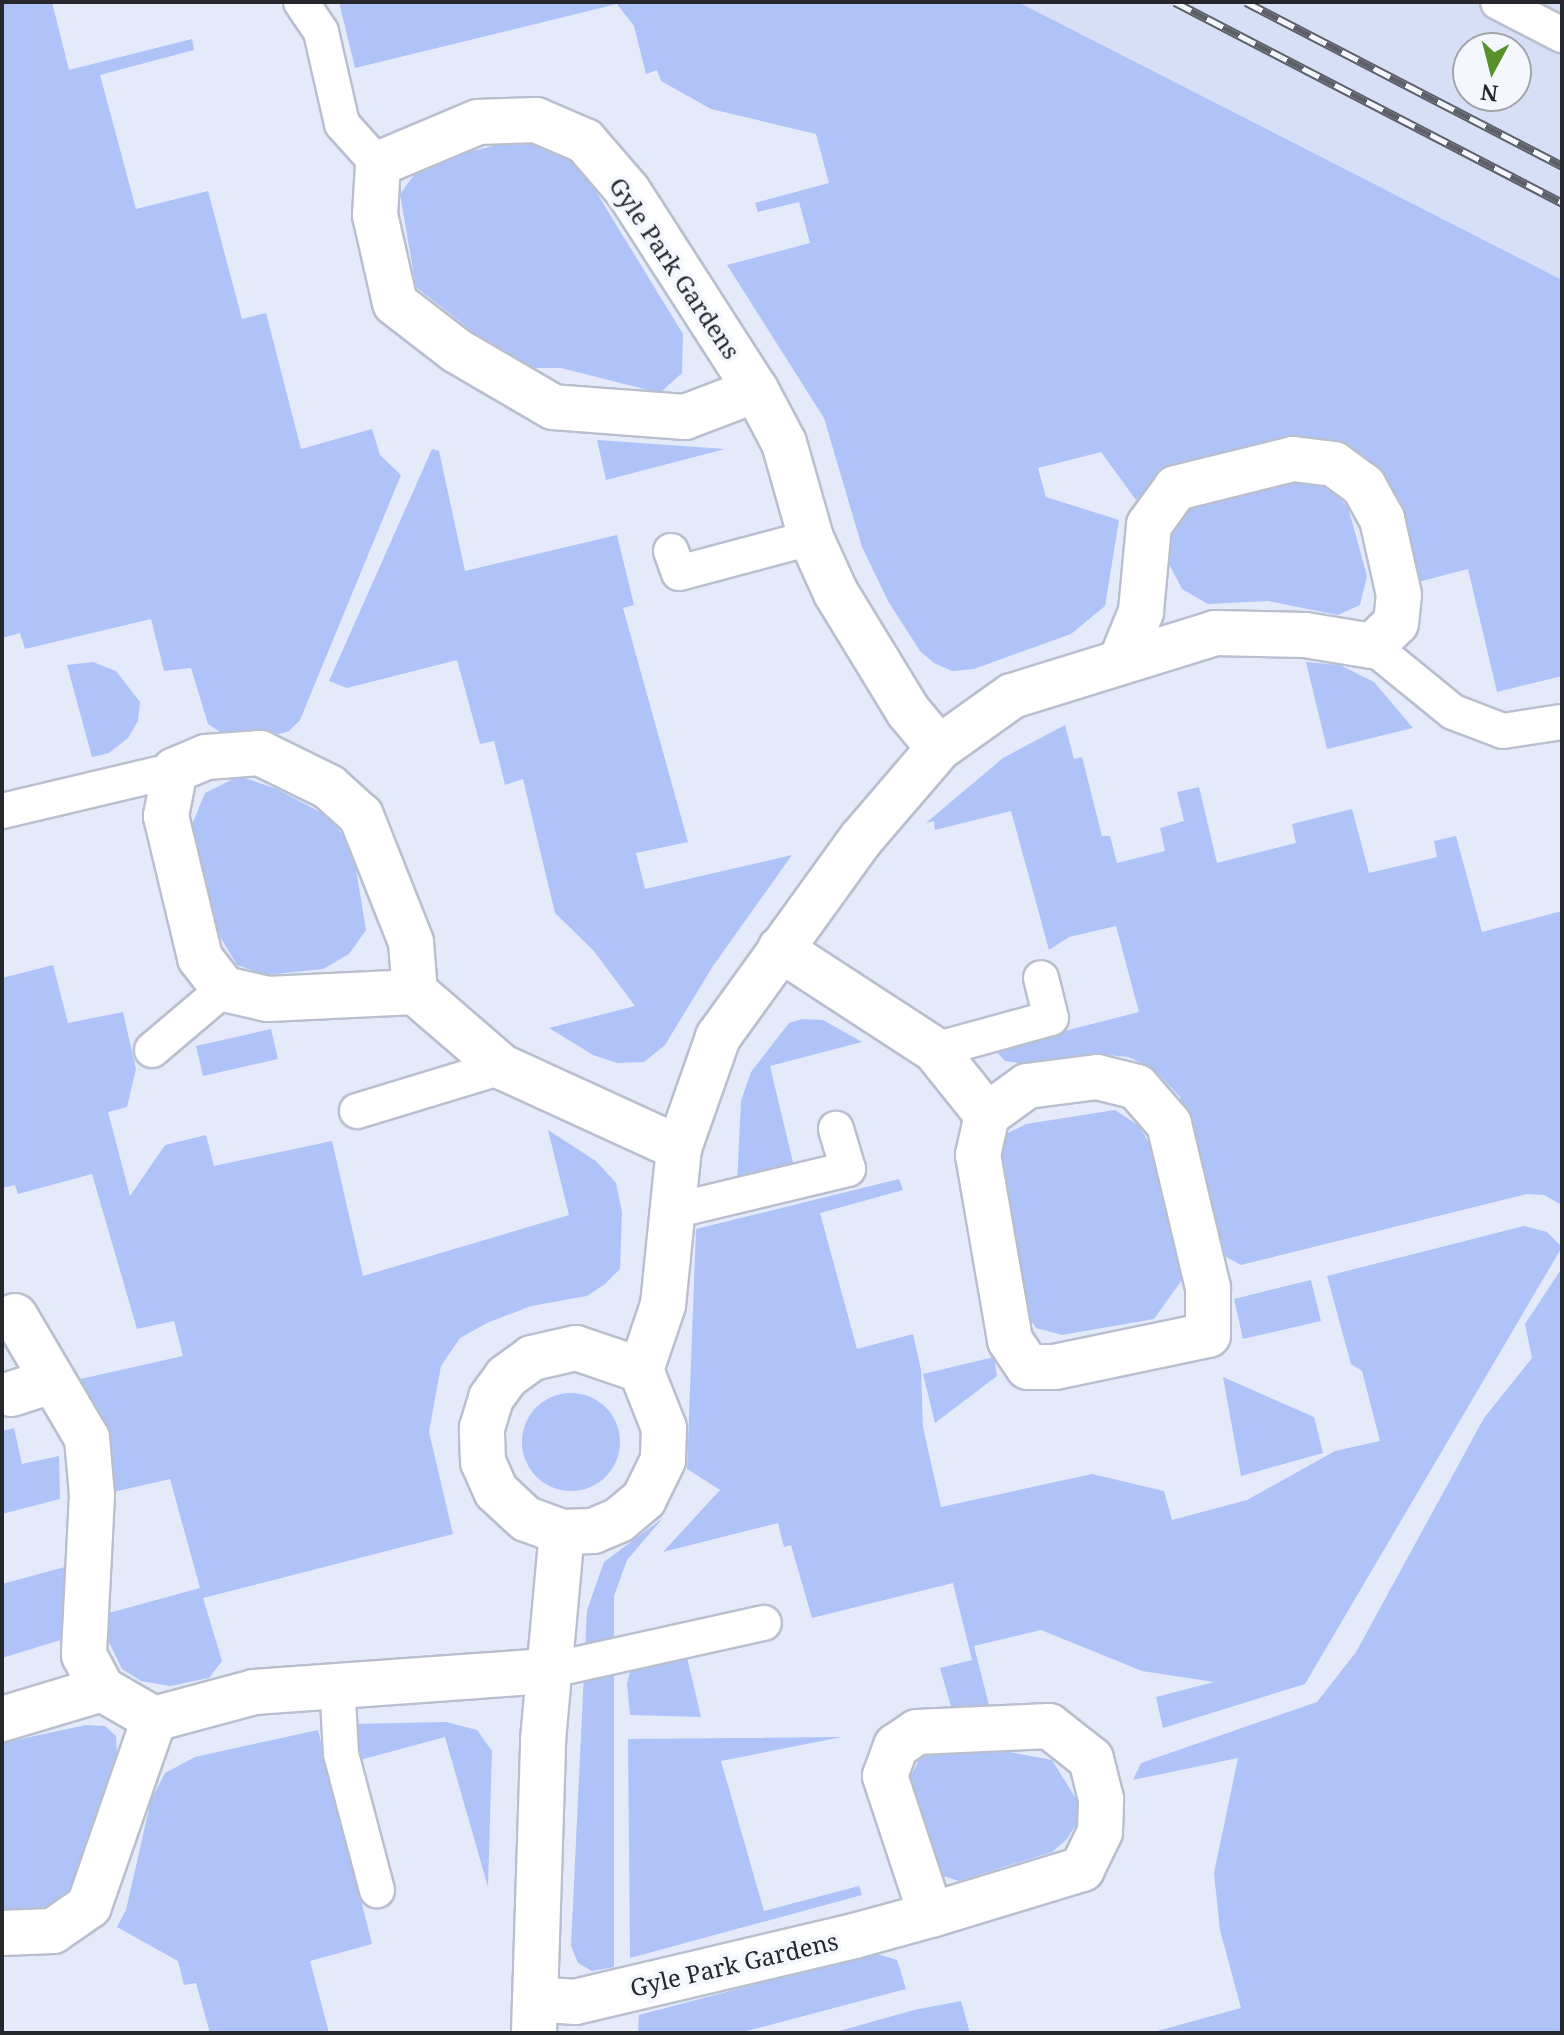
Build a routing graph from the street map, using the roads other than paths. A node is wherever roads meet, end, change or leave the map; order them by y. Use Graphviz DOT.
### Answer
graph roads {
  1 [pos="301,2"];
  2 [pos="1498,2"];
  3 [pos="1562,35"];
  4 [pos="378,164"];
  5 [pos="756,390"];
  6 [pos="811,538"];
  7 [pos="671,551"];
  8 [pos="1372,646"];
  9 [pos="1122,658"];
  10 [pos="1562,722"];
  11 [pos="939,748"];
  12 [pos="175,770"];
  13 [pos="2,811"];
  14 [pos="780,949"];
  15 [pos="1041,978"];
  16 [pos="224,989"];
  17 [pos="415,992"];
  18 [pos="152,1050"];
  19 [pos="935,1050"];
  20 [pos="502,1067"];
  21 [pos="357,1111"];
  22 [pos="987,1115"];
  23 [pos="836,1129"];
  24 [pos="679,1148"];
  25 [pos="673,1211"];
  26 [pos="15,1316"];
  27 [pos="641,1370"];
  28 [pos="52,1381"];
  29 [pos="11,1394"];
  30 [pos="562,1532"];
  31 [pos="764,1623"];
  32 [pos="547,1671"];
  33 [pos="337,1682"];
  34 [pos="102,1689"];
  35 [pos="2,1719"];
  36 [pos="154,1719"];
  37 [pos="377,1890"];
  38 [pos="931,1915"];
  39 [pos="2,1933"];
  40 [pos="534,2016"];
  1 -- 4 [label="lane"];
  2 -- 3 [label="lane"];
  4 -- 5 [label="street, Gyle Park Gardens"];
  4 -- 5 [label="street, Gyle Park Gardens"];
  5 -- 6 [label="street, Gyle Park Gardens"];
  6 -- 7 [label="lane"];
  6 -- 11 [label="street, Gyle Park Gardens"];
  8 -- 9 [label="street"];
  8 -- 9 [label="street"];
  8 -- 10 [label="lane"];
  9 -- 11 [label="street"];
  11 -- 14 [label="street"];
  12 -- 13 [label="lane"];
  12 -- 16 [label="street"];
  12 -- 17 [label="street"];
  14 -- 19 [label="street"];
  14 -- 24 [label="street"];
  15 -- 19 [label="lane"];
  16 -- 17 [label="street"];
  16 -- 18 [label="lane"];
  17 -- 20 [label="street"];
  19 -- 22 [label="street"];
  20 -- 21 [label="lane"];
  20 -- 24 [label="street"];
  22 -- 22 [label="street"];
  23 -- 25 [label="lane"];
  24 -- 25 [label="street"];
  25 -- 27 [label="street"];
  26 -- 28 [label="street"];
  27 -- 30 [label="street"];
  27 -- 30 [label="street"];
  28 -- 29 [label="street"];
  28 -- 34 [label="street"];
  30 -- 32 [label="street, Gyle Park Gardens"];
  31 -- 32 [label="lane"];
  32 -- 33 [label="street"];
  32 -- 40 [label="street, Gyle Park Gardens"];
  33 -- 36 [label="street"];
  33 -- 37 [label="lane"];
  34 -- 35 [label="street"];
  34 -- 36 [label="street"];
  36 -- 39 [label="street"];
  38 -- 38 [label="street, Gyle Park Gardens"];
  38 -- 40 [label="street, Gyle Park Gardens"];
}
